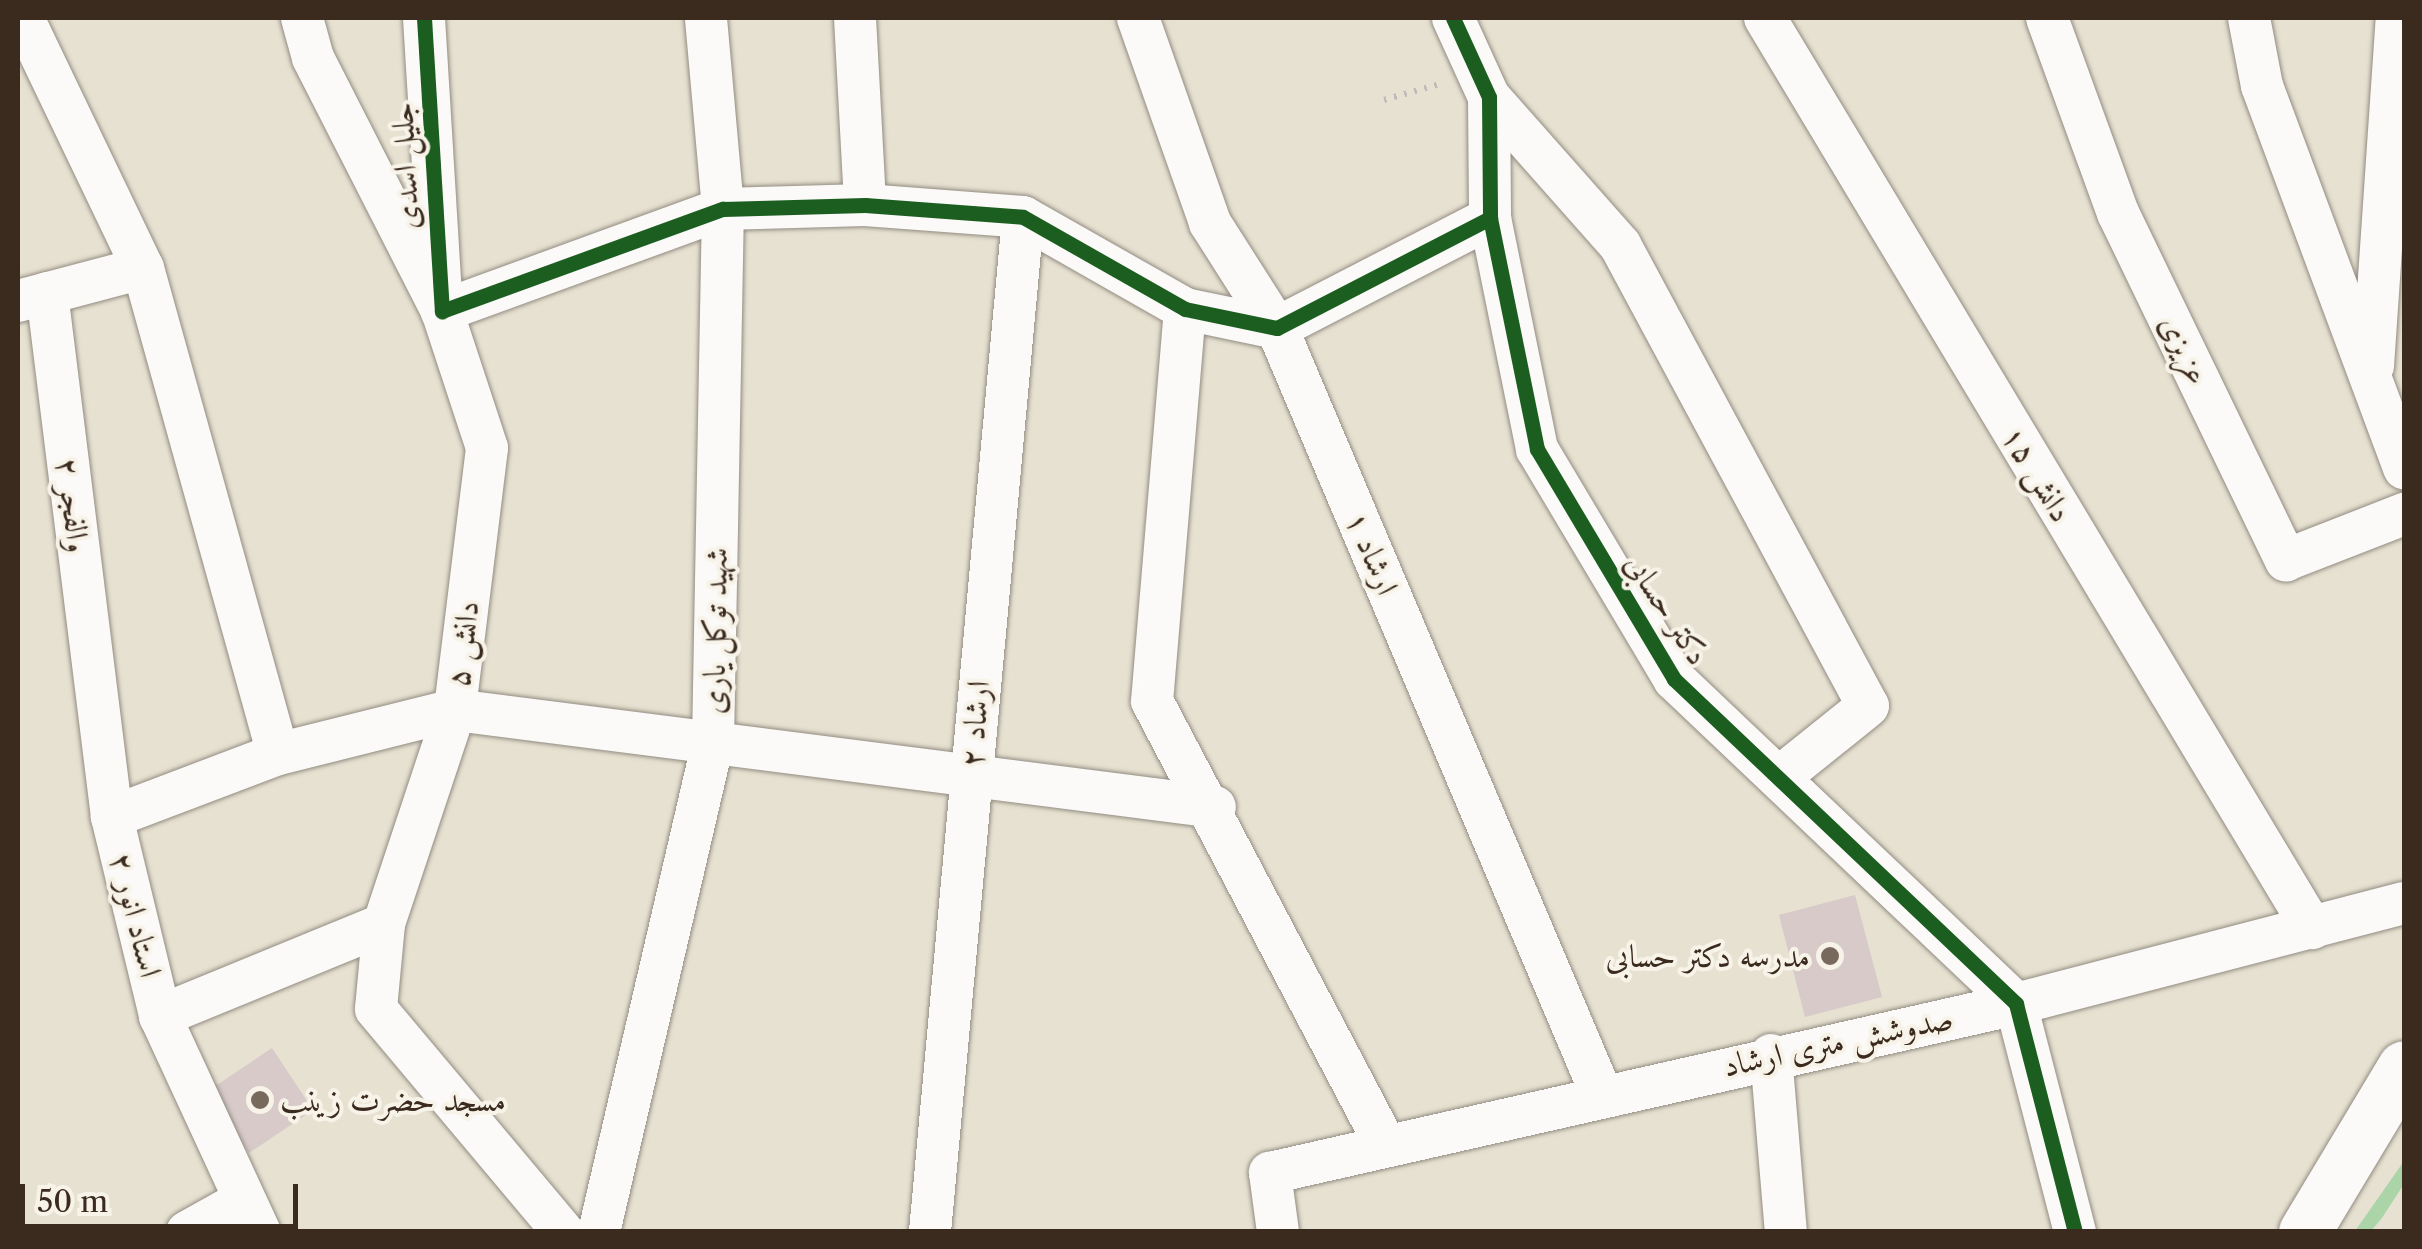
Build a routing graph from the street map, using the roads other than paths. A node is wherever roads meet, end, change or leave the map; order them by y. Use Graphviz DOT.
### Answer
graph roads {
  1 [pos="23,18"];
  2 [pos="302,18"];
  3 [pos="424,18"];
  4 [pos="706,18"];
  5 [pos="854,18"];
  6 [pos="1138,18"];
  7 [pos="1453,18"];
  8 [pos="1765,18"];
  9 [pos="2047,18"];
  10 [pos="2249,18"];
  11 [pos="2397,18"];
  12 [pos="1484,85"];
  13 [pos="865,205"];
  14 [pos="722,209"];
  15 [pos="1023,217"];
  16 [pos="1490,218"];
  17 [pos="143,268"];
  18 [pos="32,297"];
  19 [pos="1186,309"];
  20 [pos="442,310"];
  21 [pos="1277,328"];
  22 [pos="2372,380"];
  23 [pos="2404,468"];
  24 [pos="2404,514"];
  25 [pos="455,710"];
  26 [pos="713,742"];
  27 [pos="278,754"];
  28 [pos="970,774"];
  29 [pos="1782,776"];
  30 [pos="1214,806"];
  31 [pos="112,816"];
  32 [pos="2404,903"];
  33 [pos="384,924"];
  34 [pos="2312,928"];
  35 [pos="2016,1004"];
  36 [pos="160,1016"];
  37 [pos="1772,1055"];
  38 [pos="2404,1067"];
  39 [pos="1601,1093"];
  40 [pos="1385,1144"];
  41 [pos="251,1216"];
  42 [pos="187,1232"];
  43 [pos="563,1232"];
  44 [pos="600,1232"];
  45 [pos="930,1232"];
  46 [pos="1278,1232"];
  47 [pos="1786,1232"];
  48 [pos="2075,1232"];
  49 [pos="2305,1232"];
  1 -- 17 [label="street"];
  2 -- 20 [label="street, دانش ۵"];
  3 -- 20 [label="street, جلیل اسدی"];
  4 -- 14 [label="street, شهید توکل یاری"];
  5 -- 13 [label="street"];
  6 -- 21 [label="street, ارشاد ۱"];
  7 -- 12 [label="street, دکتر حسابی"];
  8 -- 34 [label="street, دانش ۱۵"];
  9 -- 24 [label="street, عزیزی"];
  10 -- 22 [label="street"];
  11 -- 22 [label="street"];
  12 -- 16 [label="street, دکتر حسابی"];
  12 -- 29 [label="street, دکتر حسابی"];
  13 -- 14 [label="street"];
  13 -- 15 [label="street"];
  14 -- 20 [label="street"];
  14 -- 26 [label="street, شهید توکل یاری"];
  15 -- 19 [label="street"];
  15 -- 28 [label="street, ارشاد ۲"];
  16 -- 21 [label="street"];
  16 -- 29 [label="street, دکتر حسابی"];
  17 -- 18 [label="street, والفجر ۲"];
  17 -- 27 [label="street"];
  18 -- 31 [label="street, والفجر ۲"];
  19 -- 21 [label="street"];
  19 -- 30 [label="street"];
  20 -- 25 [label="street, دانش ۵"];
  21 -- 39 [label="street, ارشاد ۱"];
  22 -- 23 [label="street"];
  25 -- 26 [label="street"];
  25 -- 27 [label="street, استاد انور ۲"];
  25 -- 33 [label="street, دانش ۵"];
  26 -- 28 [label="street"];
  26 -- 44 [label="street, شهید توکل یاری"];
  27 -- 31 [label="street, استاد انور ۲"];
  28 -- 30 [label="street"];
  28 -- 45 [label="street, ارشاد ۲"];
  29 -- 35 [label="street, دکتر حسابی"];
  30 -- 40 [label="street"];
  31 -- 36 [label="street, استاد انور ۲"];
  32 -- 34 [label="street, صدوشش متری ارشاد"];
  33 -- 36 [label="street"];
  33 -- 43 [label="street, دانش ۵"];
  34 -- 35 [label="street, صدوشش متری ارشاد"];
  35 -- 37 [label="street, صدوشش متری ارشاد"];
  35 -- 48 [label="street"];
  36 -- 41 [label="street, استاد انور ۲"];
  37 -- 39 [label="street, صدوشش متری ارشاد"];
  37 -- 47 [label="street"];
  38 -- 49 [label="street"];
  39 -- 40 [label="street, صدوشش متری ارشاد"];
  40 -- 46 [label="street, صدوشش متری ارشاد"];
  41 -- 42 [label="street"];
}
